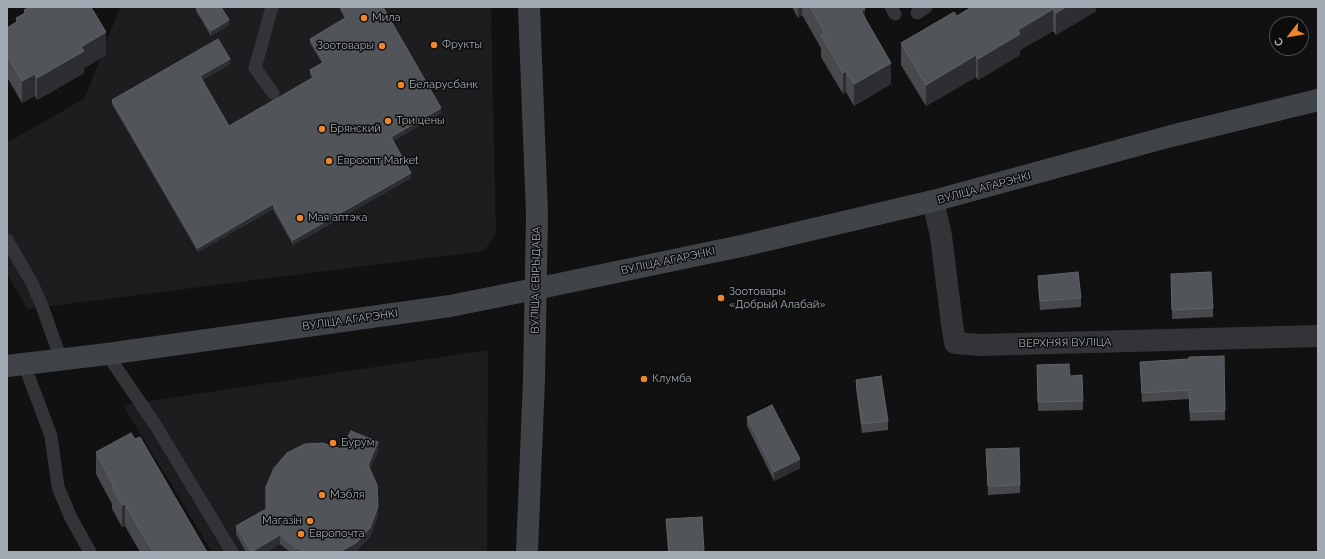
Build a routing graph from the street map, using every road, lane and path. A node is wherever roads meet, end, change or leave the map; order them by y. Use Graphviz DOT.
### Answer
graph roads {
  1 [pos="272,7"];
  2 [pos="529,7"];
  3 [pos="273,93"];
  4 [pos="1318,100"];
  5 [pos="933,201"];
  6 [pos="7,240"];
  7 [pos="535,289"];
  8 [pos="1318,336"];
  9 [pos="107,354"];
  10 [pos="61,359"];
  11 [pos="15,365"];
  12 [pos="90,552"];
  13 [pos="232,552"];
  14 [pos="527,552"];
  1 -- 3 [label="lane"];
  2 -- 7 [label="main road, ВУЛІЦА СВІРЫДАВА"];
  4 -- 5 [label="main road, ВУЛІЦА АГАРЭНКІ"];
  5 -- 7 [label="main road, ВУЛІЦА АГАРЭНКІ"];
  5 -- 8 [label="street, ВЕРХНЯЯ ВУЛІЦА"];
  6 -- 10 [label="lane"];
  7 -- 9 [label="main road, ВУЛІЦА АГАРЭНКІ"];
  7 -- 14 [label="main road, ВУЛІЦА СВІРЫДАВА"];
  9 -- 10 [label="main road, ВУЛІЦА АГАРЭНКІ"];
  9 -- 13 [label="lane"];
  10 -- 11 [label="main road, ВУЛІЦА АГАРЭНКІ"];
  11 -- 12 [label="lane"];
}
